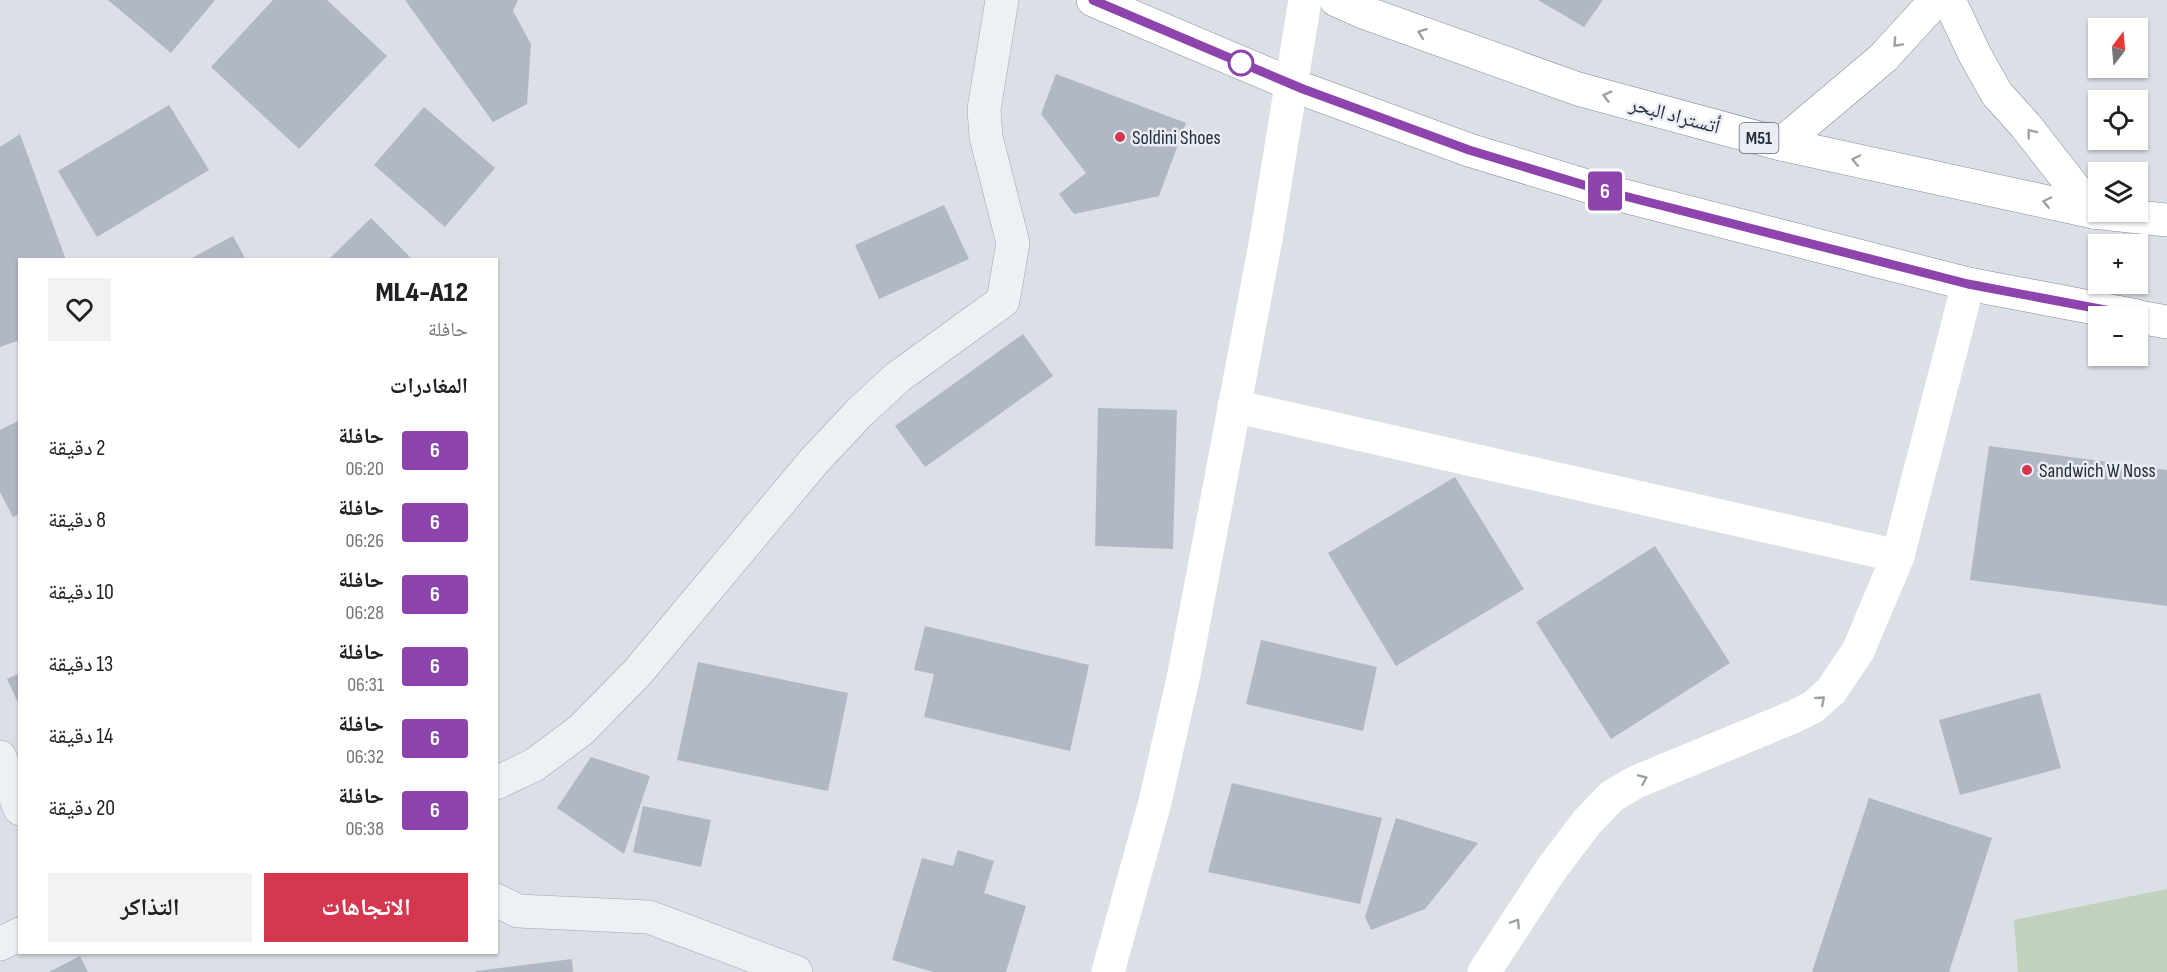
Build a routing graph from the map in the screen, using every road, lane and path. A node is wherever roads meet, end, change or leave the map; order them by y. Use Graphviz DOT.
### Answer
graph roads {
  1 [pos="1002,0"];
  2 [pos="1093,0"];
  3 [pos="1305,0"];
  4 [pos="1336,0"];
  5 [pos="1936,0"];
  6 [pos="1949,0"];
  7 [pos="1781,144"];
  8 [pos="2088,206"];
  9 [pos="2088,211"];
  10 [pos="2148,218"];
  11 [pos="2167,220"];
  12 [pos="1968,284"];
  13 [pos="2088,307"];
  14 [pos="2148,318"];
  15 [pos="2167,322"];
  16 [pos="1234,406"];
  17 [pos="1898,556"];
  18 [pos="0,757"];
  19 [pos="498,782"];
  20 [pos="18,804"];
  21 [pos="498,901"];
  22 [pos="18,935"];
  23 [pos="0,944"];
  24 [pos="796,972"];
  25 [pos="1108,972"];
  26 [pos="1484,972"];
  1 -- 19 [label="street"];
  2 -- 12 [label="main road"];
  3 -- 16 [label="main road, bridge"];
  7 -- 4 [label="main road, أتستراد البحر / M51, one-way"];
  5 -- 7 [label="main road, one-way"];
  8 -- 6 [label="main road, one-way"];
  9 -- 7 [label="main road, أتستراد البحر / M51, one-way"];
  10 -- 11 [label="main road, أتستراد البحر / M51"];
  12 -- 13 [label="main road"];
  12 -- 17 [label="main road"];
  14 -- 15 [label="main road"];
  16 -- 17 [label="main road"];
  16 -- 25 [label="main road"];
  26 -- 17 [label="main road, one-way"];
  18 -- 20 [label="street"];
  21 -- 24 [label="street"];
  22 -- 23 [label="street"];
}
